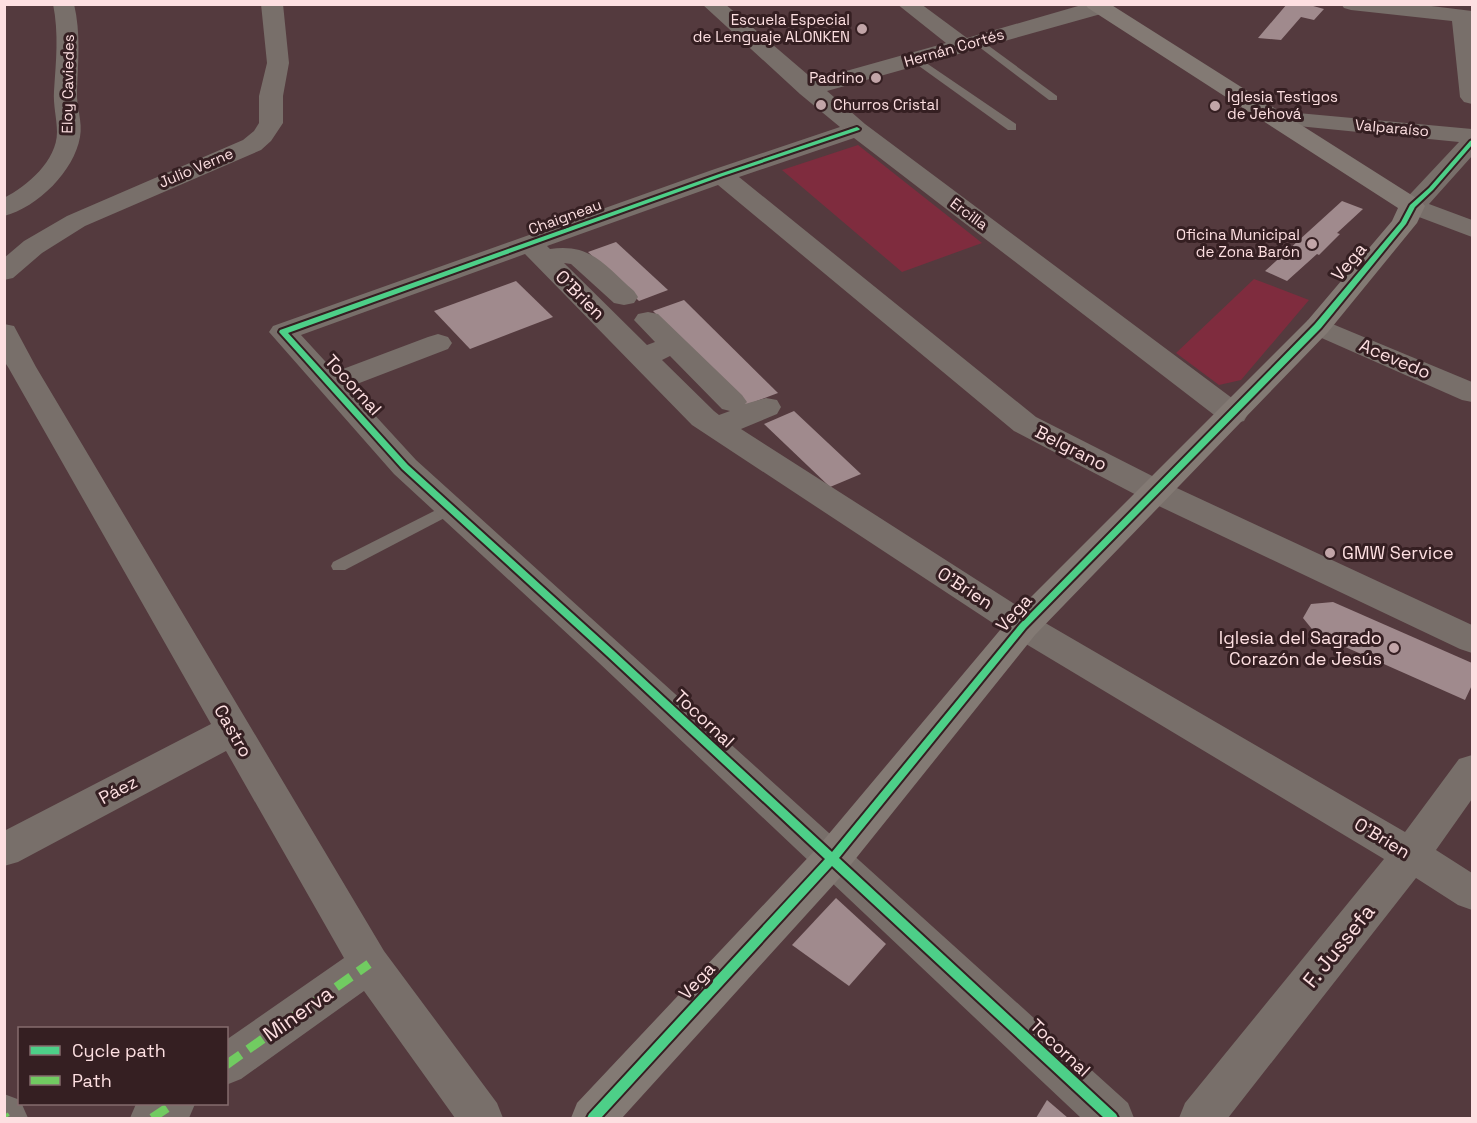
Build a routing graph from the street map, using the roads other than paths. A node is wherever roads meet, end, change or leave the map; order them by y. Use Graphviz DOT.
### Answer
graph roads {
  1 [pos="63,4"];
  2 [pos="272,4"];
  3 [pos="712,4"];
  4 [pos="907,4"];
  5 [pos="1351,4"];
  6 [pos="1097,6"];
  7 [pos="1467,17"];
  8 [pos="971,43"];
  9 [pos="916,59"];
  10 [pos="808,89"];
  11 [pos="1473,97"];
  12 [pos="1053,98"];
  13 [pos="1276,118"];
  14 [pos="1012,127"];
  15 [pos="857,129"];
  16 [pos="1473,136"];
  17 [pos="1473,142"];
  18 [pos="721,175"];
  19 [pos="1412,206"];
  20 [pos="4,208"];
  21 [pos="1473,229"];
  22 [pos="537,251"];
  23 [pos="8,268"];
  24 [pos="624,297"];
  25 [pos="648,320"];
  26 [pos="1318,326"];
  27 [pos="4,332"];
  28 [pos="283,332"];
  29 [pos="438,343"];
  30 [pos="674,344"];
  31 [pos="643,358"];
  32 [pos="330,384"];
  33 [pos="1473,393"];
  34 [pos="766,407"];
  35 [pos="1233,414"];
  36 [pos="725,415"];
  37 [pos="1155,491"];
  38 [pos="450,508"];
  39 [pos="339,567"];
  40 [pos="1023,626"];
  41 [pos="1473,640"];
  42 [pos="232,730"];
  43 [pos="1473,770"];
  44 [pos="4,850"];
  45 [pos="1412,855"];
  46 [pos="831,860"];
  47 [pos="1473,893"];
  48 [pos="369,964"];
  49 [pos="228,1064"];
  50 [pos="172,1105"];
  51 [pos="152,1119"];
  52 [pos="481,1119"];
  53 [pos="593,1119"];
  54 [pos="1112,1119"];
  55 [pos="1201,1119"];
  1 -- 20 [label="street, Eloy Caviedes"];
  2 -- 23 [label="street, Julio Verne"];
  3 -- 10 [label="street, Ercilla"];
  4 -- 8 [label="street"];
  5 -- 7 [label="street"];
  6 -- 8 [label="street, Hernán Cortés"];
  6 -- 13 [label="street"];
  7 -- 11 [label="street"];
  8 -- 9 [label="street, Hernán Cortés"];
  8 -- 12 [label="lane"];
  9 -- 10 [label="street, Hernán Cortés"];
  9 -- 14 [label="lane"];
  10 -- 15 [label="street, Ercilla"];
  13 -- 16 [label="street, Valparaíso"];
  13 -- 19 [label="street"];
  15 -- 18 [label="street, Chaigneau"];
  15 -- 35 [label="street, Ercilla"];
  17 -- 19 [label="street, Vega"];
  18 -- 22 [label="street, Chaigneau"];
  18 -- 37 [label="street, Belgrano"];
  19 -- 21 [label="street"];
  19 -- 26 [label="street, Vega"];
  22 -- 24 [label="street"];
  22 -- 28 [label="street, Chaigneau"];
  22 -- 31 [label="street, O'Brien"];
  25 -- 30 [label="street"];
  26 -- 33 [label="street, Acevedo"];
  26 -- 35 [label="street, Vega"];
  27 -- 42 [label="street, Castro"];
  28 -- 32 [label="street, Tocornal"];
  29 -- 32 [label="street"];
  30 -- 31 [label="street"];
  30 -- 36 [label="street"];
  31 -- 36 [label="street, O'Brien"];
  32 -- 38 [label="street, Tocornal"];
  34 -- 36 [label="street"];
  35 -- 37 [label="street, Vega"];
  36 -- 40 [label="street, O'Brien"];
  37 -- 40 [label="street, Vega"];
  37 -- 41 [label="street, Belgrano"];
  38 -- 39 [label="lane"];
  38 -- 46 [label="street, Tocornal"];
  40 -- 45 [label="street, O'Brien"];
  40 -- 46 [label="street, Vega"];
  42 -- 44 [label="street, Páez"];
  42 -- 48 [label="street, Castro"];
  43 -- 45 [label="street, F. Jussefa"];
  45 -- 47 [label="street, O'Brien"];
  45 -- 55 [label="street, F. Jussefa"];
  46 -- 53 [label="street, Vega"];
  46 -- 54 [label="street, Tocornal"];
  48 -- 49 [label="street, Minerva"];
  48 -- 52 [label="street, Castro"];
  50 -- 51 [label="street"];
}
